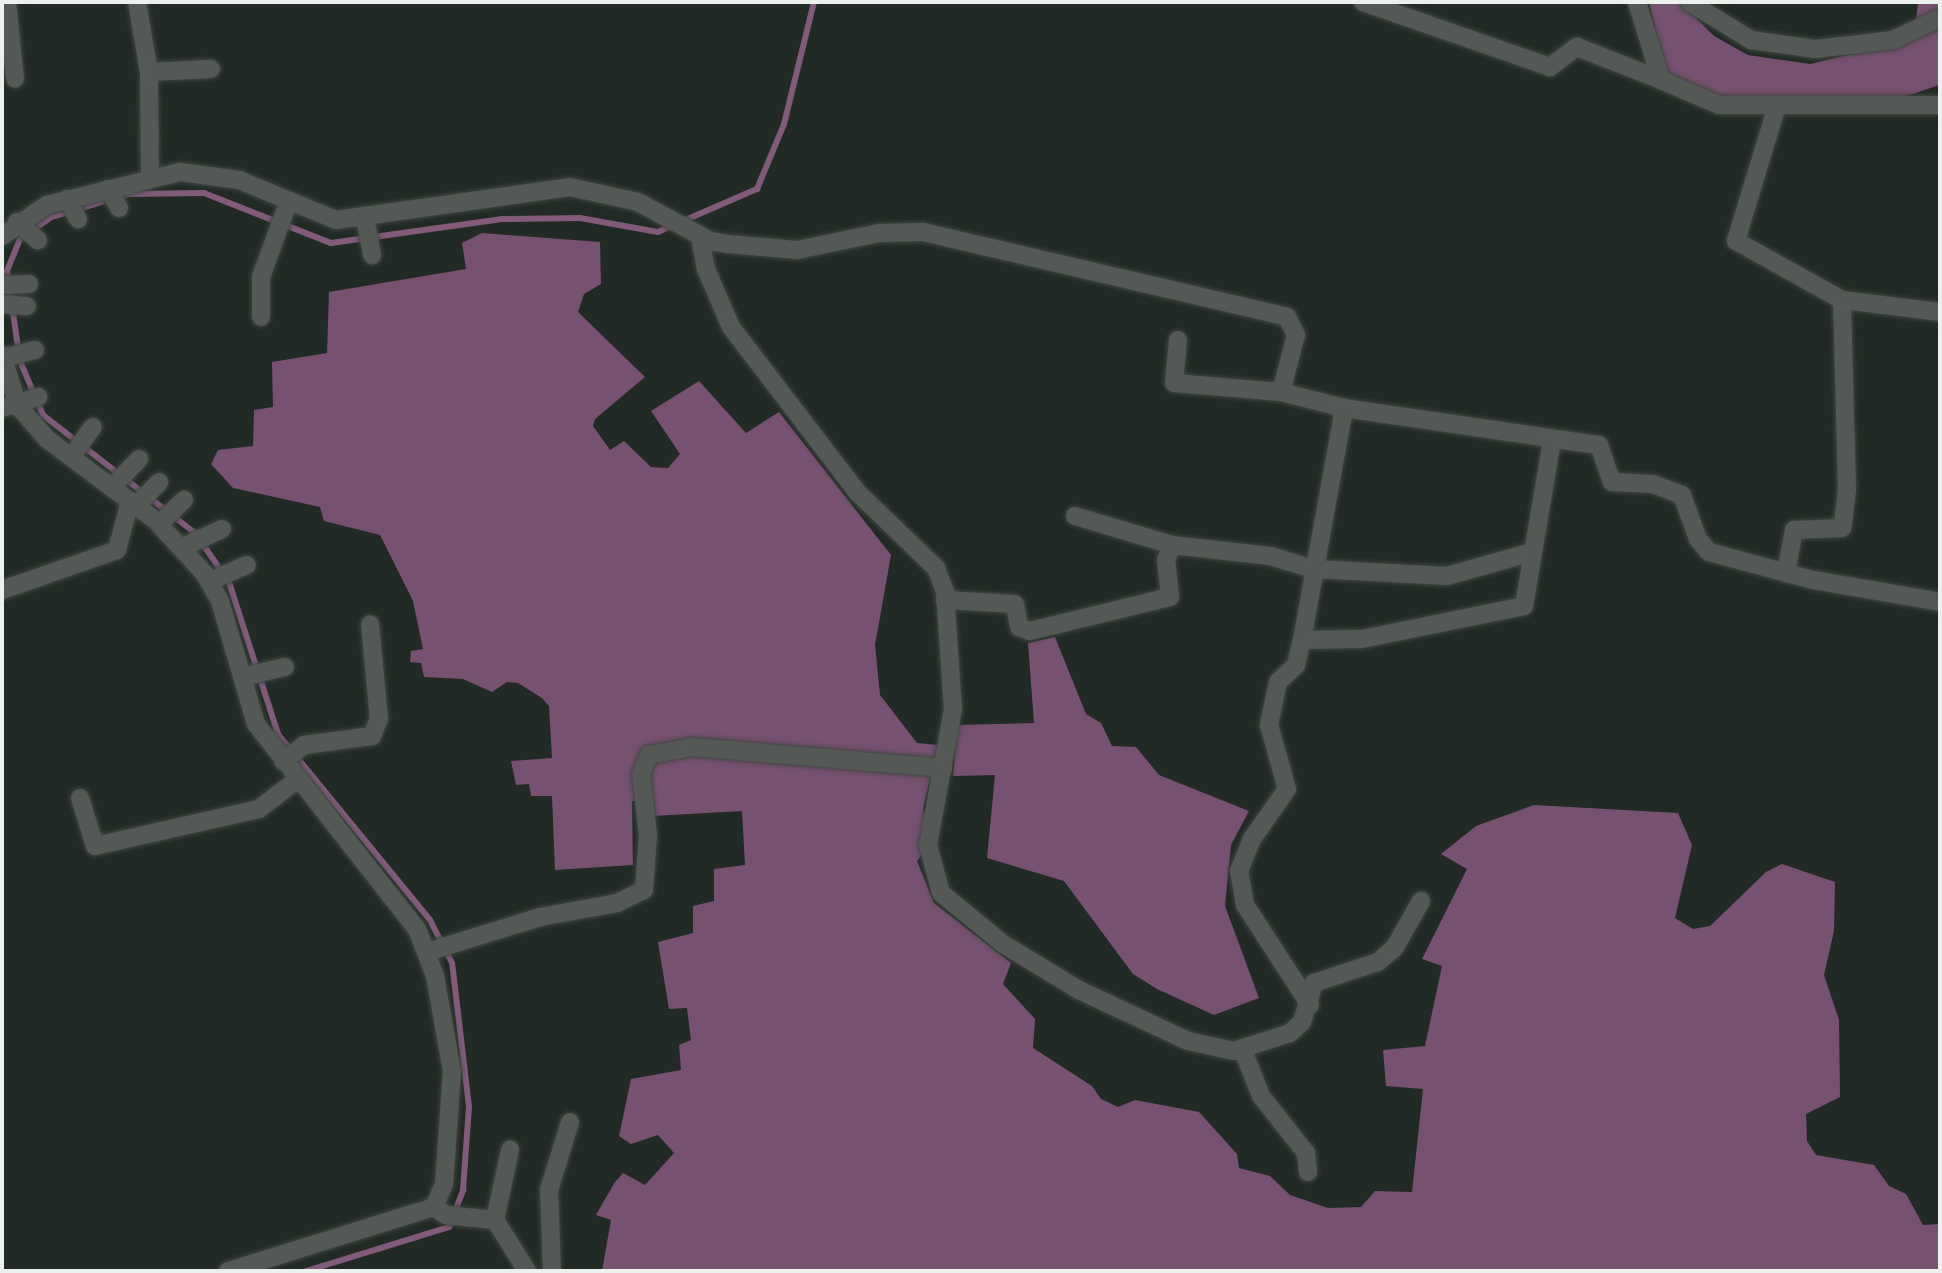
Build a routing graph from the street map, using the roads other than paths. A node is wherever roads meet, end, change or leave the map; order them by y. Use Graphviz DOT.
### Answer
graph roads {
  1 [pos="7,2"];
  2 [pos="137,2"];
  3 [pos="1363,2"];
  4 [pos="1637,2"];
  5 [pos="1689,2"];
  6 [pos="1940,18"];
  7 [pos="211,69"];
  8 [pos="149,72"];
  9 [pos="15,79"];
  10 [pos="1661,80"];
  11 [pos="1940,105"];
  12 [pos="1776,109"];
  13 [pos="150,178"];
  14 [pos="283,216"];
  15 [pos="695,231"];
  16 [pos="2,236"];
  17 [pos="1842,300"];
  18 [pos="1940,312"];
  19 [pos="261,317"];
  20 [pos="1178,340"];
  21 [pos="17,353"];
  22 [pos="1281,392"];
  23 [pos="38,397"];
  24 [pos="10,407"];
  25 [pos="1344,408"];
  26 [pos="1552,441"];
  27 [pos="145,495"];
  28 [pos="1075,516"];
  29 [pos="218,531"];
  30 [pos="189,544"];
  31 [pos="1172,545"];
  32 [pos="1529,553"];
  33 [pos="1314,569"];
  34 [pos="1786,573"];
  35 [pos="2,590"];
  36 [pos="945,600"];
  37 [pos="1940,602"];
  38 [pos="370,624"];
  39 [pos="1302,640"];
  40 [pos="280,668"];
  41 [pos="248,675"];
  42 [pos="293,753"];
  43 [pos="943,768"];
  44 [pos="298,779"];
  45 [pos="80,798"];
  46 [pos="1421,901"];
  47 [pos="441,947"];
  48 [pos="1310,1005"];
  49 [pos="1242,1048"];
  50 [pos="570,1122"];
  51 [pos="510,1150"];
  52 [pos="1308,1172"];
  53 [pos="440,1211"];
  54 [pos="495,1220"];
  55 [pos="237,1270"];
  56 [pos="527,1271"];
  57 [pos="552,1271"];
  1 -- 9 [label="street"];
  2 -- 8 [label="street"];
  3 -- 10 [label="street"];
  4 -- 10 [label="street"];
  5 -- 6 [label="street"];
  7 -- 8 [label="street"];
  8 -- 13 [label="street"];
  10 -- 12 [label="street"];
  11 -- 12 [label="street"];
  12 -- 17 [label="street"];
  13 -- 14 [label="street"];
  13 -- 16 [label="street"];
  14 -- 15 [label="street"];
  14 -- 19 [label="street"];
  15 -- 22 [label="street"];
  15 -- 36 [label="street"];
  17 -- 18 [label="street"];
  17 -- 34 [label="street"];
  20 -- 22 [label="street"];
  21 -- 24 [label="street"];
  22 -- 25 [label="street"];
  23 -- 24 [label="street"];
  24 -- 27 [label="street"];
  25 -- 26 [label="street"];
  25 -- 33 [label="street"];
  26 -- 32 [label="street"];
  26 -- 34 [label="street"];
  27 -- 30 [label="street"];
  27 -- 35 [label="street"];
  28 -- 31 [label="street"];
  29 -- 30 [label="street"];
  30 -- 41 [label="street"];
  31 -- 33 [label="street"];
  31 -- 36 [label="street"];
  32 -- 33 [label="street"];
  32 -- 39 [label="street"];
  33 -- 39 [label="street"];
  34 -- 37 [label="street"];
  36 -- 43 [label="street"];
  38 -- 42 [label="street"];
  39 -- 48 [label="street"];
  40 -- 41 [label="street"];
  41 -- 42 [label="street"];
  42 -- 44 [label="street"];
  43 -- 47 [label="street"];
  43 -- 49 [label="street"];
  44 -- 45 [label="street"];
  44 -- 47 [label="street"];
  46 -- 48 [label="street"];
  47 -- 53 [label="street"];
  48 -- 49 [label="street"];
  49 -- 52 [label="street"];
  50 -- 57 [label="street"];
  51 -- 54 [label="street"];
  53 -- 54 [label="street"];
  53 -- 55 [label="street"];
  54 -- 56 [label="street"];
}
